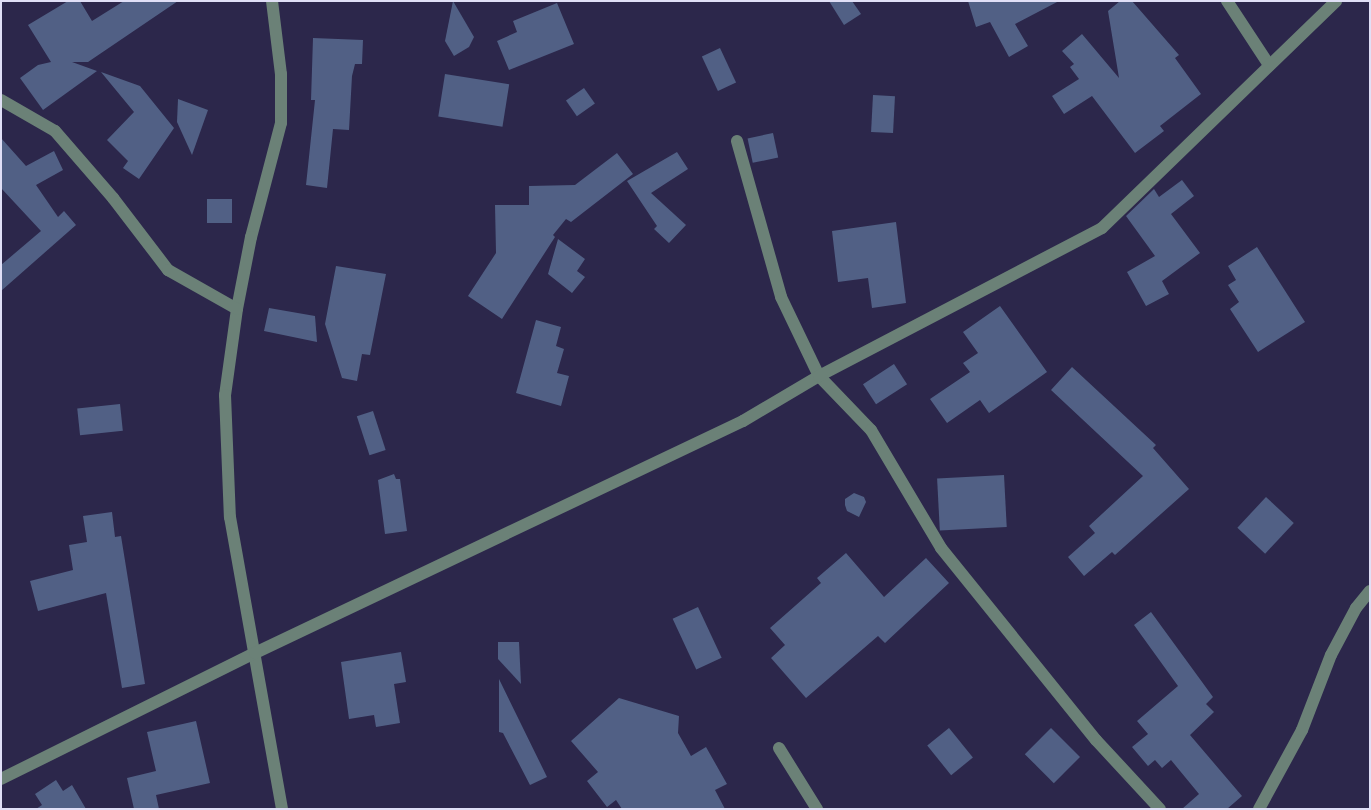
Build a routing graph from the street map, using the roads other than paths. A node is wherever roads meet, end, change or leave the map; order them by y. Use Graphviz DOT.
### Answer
graph roads {
  1 [pos="272,1"];
  2 [pos="1227,1"];
  3 [pos="1336,1"];
  4 [pos="1269,66"];
  5 [pos="1,100"];
  6 [pos="737,142"];
  7 [pos="237,309"];
  8 [pos="819,376"];
  9 [pos="1370,591"];
  10 [pos="255,653"];
  11 [pos="779,748"];
  12 [pos="1,779"];
  13 [pos="282,809"];
  14 [pos="817,809"];
  15 [pos="1160,809"];
  16 [pos="1259,809"];
  1 -- 7 [label="street"];
  2 -- 4 [label="street"];
  3 -- 4 [label="street"];
  4 -- 8 [label="street"];
  5 -- 7 [label="street"];
  6 -- 8 [label="street"];
  7 -- 10 [label="street"];
  8 -- 10 [label="street"];
  8 -- 15 [label="street"];
  9 -- 16 [label="street"];
  10 -- 12 [label="street"];
  10 -- 13 [label="street"];
  11 -- 14 [label="street"];
}
